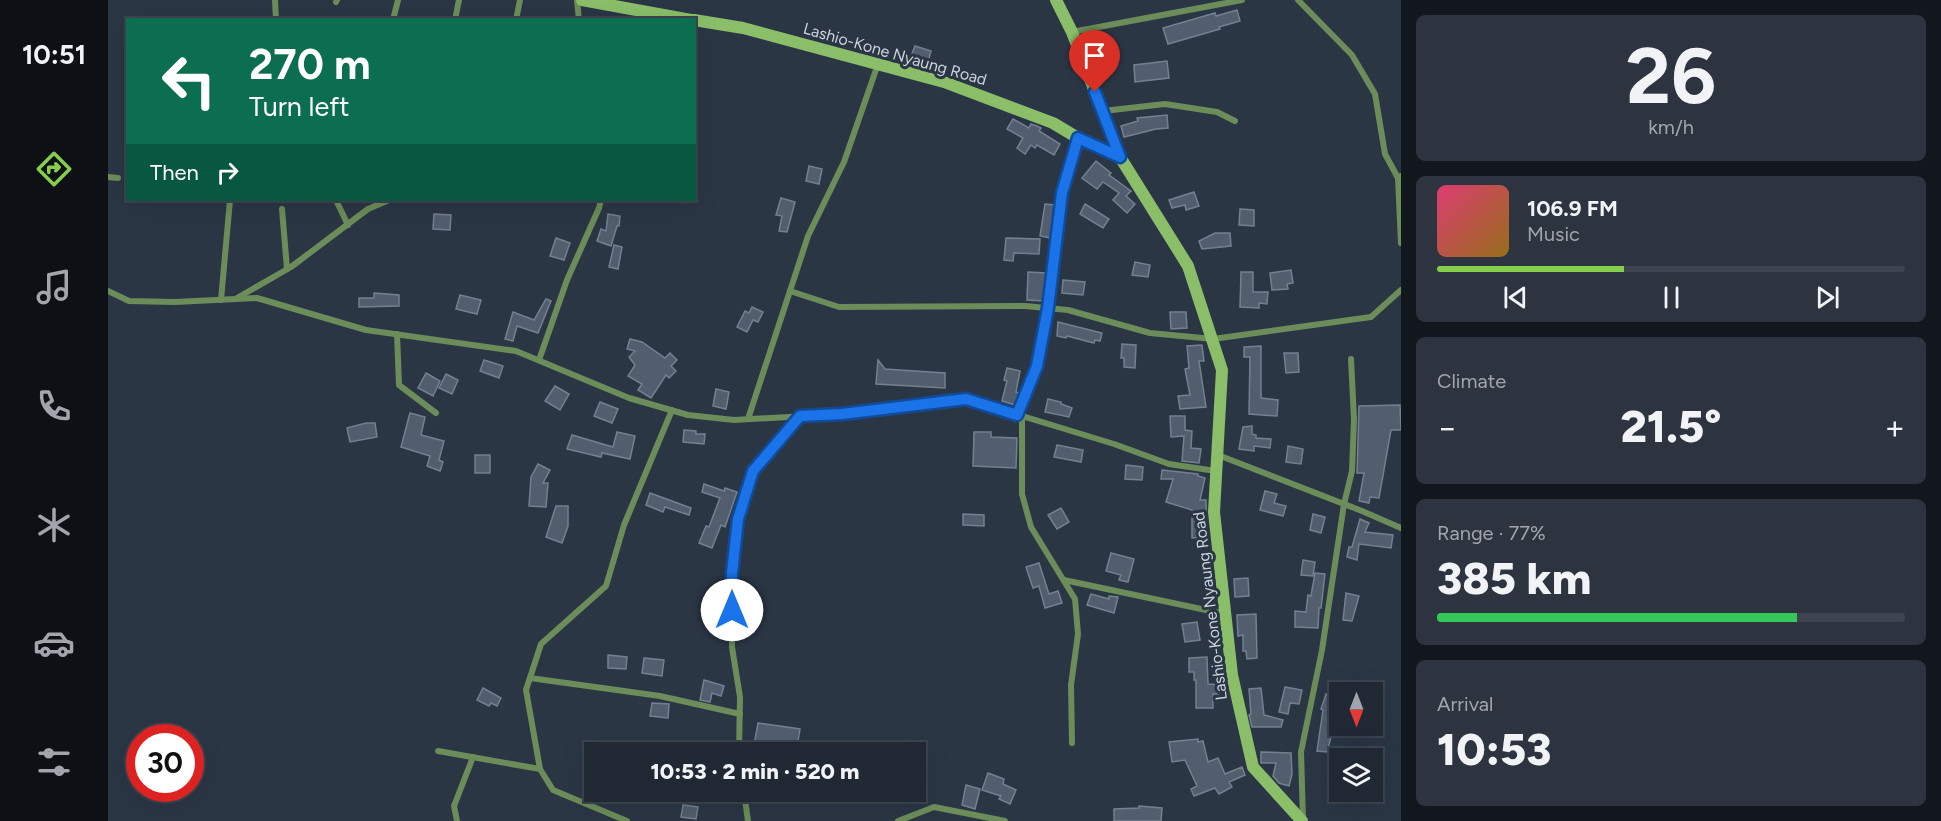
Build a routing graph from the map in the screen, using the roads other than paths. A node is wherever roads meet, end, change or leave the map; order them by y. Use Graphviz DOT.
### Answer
graph roads {
  1 [pos="275,0"];
  2 [pos="398,0"];
  3 [pos="459,0"];
  4 [pos="520,0"];
  5 [pos="577,0"];
  6 [pos="582,0"];
  7 [pos="1056,0"];
  8 [pos="1242,0"];
  9 [pos="1298,0"];
  10 [pos="276,18"];
  11 [pos="394,18"];
  12 [pos="455,18"];
  13 [pos="516,18"];
  14 [pos="579,18"];
  15 [pos="682,18"];
  16 [pos="696,20"];
  17 [pos="1072,32"];
  18 [pos="878,63"];
  19 [pos="1102,111"];
  20 [pos="1235,121"];
  21 [pos="1078,138"];
  22 [pos="1120,157"];
  23 [pos="108,177"];
  24 [pos="1400,177"];
  25 [pos="118,178"];
  26 [pos="230,201"];
  27 [pos="336,201"];
  28 [pos="601,201"];
  29 [pos="374,202"];
  30 [pos="282,209"];
  31 [pos="348,225"];
  32 [pos="1401,243"];
  33 [pos="287,269"];
  34 [pos="1401,290"];
  35 [pos="108,291"];
  36 [pos="790,291"];
  37 [pos="236,299"];
  38 [pos="222,300"];
  39 [pos="1048,308"];
  40 [pos="397,334"];
  41 [pos="1213,339"];
  42 [pos="1351,359"];
  43 [pos="539,360"];
  44 [pos="672,410"];
  45 [pos="436,413"];
  46 [pos="1019,415"];
  47 [pos="800,416"];
  48 [pos="748,419"];
  49 [pos="1217,455"];
  50 [pos="1216,471"];
  51 [pos="1344,504"];
  52 [pos="1401,528"];
  53 [pos="1064,580"];
  54 [pos="1225,614"];
  55 [pos="530,678"];
  56 [pos="740,714"];
  57 [pos="740,742"];
  58 [pos="1072,743"];
  59 [pos="438,751"];
  60 [pos="472,757"];
  61 [pos="540,769"];
  62 [pos="745,802"];
  63 [pos="457,821"];
  64 [pos="627,821"];
  65 [pos="748,821"];
  66 [pos="898,821"];
  67 [pos="1005,821"];
  68 [pos="1303,821"];
  1 -- 10 [label="street"];
  2 -- 11 [label="street"];
  3 -- 12 [label="street"];
  4 -- 13 [label="street"];
  5 -- 14 [label="street"];
  6 -- 15 [label="main road, Lashio-Kone Nyaung Road"];
  7 -- 17 [label="main road"];
  8 -- 17 [label="street"];
  9 -- 24 [label="street"];
  16 -- 18 [label="main road, Lashio-Kone Nyaung Road"];
  17 -- 19 [label="main road"];
  18 -- 21 [label="main road, Lashio-Kone Nyaung Road"];
  18 -- 36 [label="street"];
  19 -- 20 [label="street"];
  19 -- 22 [label="main road"];
  21 -- 22 [label="main road, Lashio-Kone Nyaung Road"];
  21 -- 39 [label="street"];
  22 -- 41 [label="main road, Lashio-Kone Nyaung Road"];
  23 -- 25 [label="street"];
  24 -- 32 [label="street"];
  26 -- 38 [label="street"];
  27 -- 31 [label="street"];
  28 -- 43 [label="street"];
  29 -- 31 [label="street"];
  30 -- 33 [label="street"];
  31 -- 33 [label="street"];
  33 -- 37 [label="street"];
  34 -- 41 [label="street"];
  35 -- 38 [label="street"];
  36 -- 39 [label="street"];
  36 -- 48 [label="street"];
  37 -- 38 [label="street"];
  37 -- 40 [label="street"];
  39 -- 41 [label="street"];
  39 -- 46 [label="street"];
  40 -- 43 [label="street"];
  40 -- 45 [label="street"];
  41 -- 49 [label="main road, Lashio-Kone Nyaung Road"];
  42 -- 51 [label="street"];
  43 -- 44 [label="street"];
  44 -- 48 [label="street"];
  44 -- 55 [label="street"];
  46 -- 47 [label="street"];
  46 -- 50 [label="street"];
  46 -- 53 [label="street"];
  47 -- 48 [label="street"];
  47 -- 56 [label="street"];
  49 -- 50 [label="main road, Lashio-Kone Nyaung Road"];
  49 -- 51 [label="street"];
  50 -- 54 [label="main road, Lashio-Kone Nyaung Road"];
  51 -- 52 [label="street"];
  51 -- 68 [label="street"];
  53 -- 54 [label="street"];
  53 -- 58 [label="street"];
  54 -- 68 [label="main road, Lashio-Kone Nyaung Road"];
  55 -- 56 [label="street"];
  55 -- 61 [label="street"];
  56 -- 57 [label="street"];
  59 -- 60 [label="street"];
  60 -- 61 [label="street"];
  60 -- 63 [label="street"];
  61 -- 64 [label="street"];
  62 -- 65 [label="street"];
  66 -- 67 [label="street"];
}
